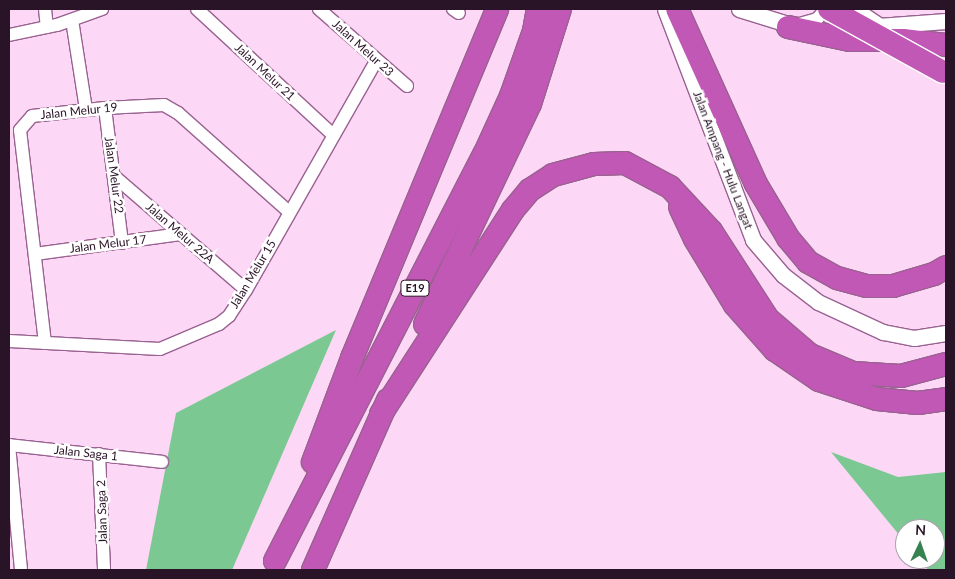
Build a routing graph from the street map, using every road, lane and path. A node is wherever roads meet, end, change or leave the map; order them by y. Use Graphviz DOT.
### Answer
graph roads {
  1 [pos="45,9"];
  2 [pos="102,9"];
  3 [pos="197,9"];
  4 [pos="319,9"];
  5 [pos="497,9"];
  6 [pos="538,9"];
  7 [pos="560,9"];
  8 [pos="665,9"];
  9 [pos="677,9"];
  10 [pos="739,9"];
  11 [pos="828,9"];
  12 [pos="857,9"];
  13 [pos="72,20"];
  14 [pos="946,21"];
  15 [pos="882,26"];
  16 [pos="47,27"];
  17 [pos="788,27"];
  18 [pos="9,35"];
  19 [pos="946,46"];
  20 [pos="376,61"];
  21 [pos="945,73"];
  22 [pos="407,86"];
  23 [pos="105,108"];
  24 [pos="86,109"];
  25 [pos="333,135"];
  26 [pos="114,176"];
  27 [pos="670,187"];
  28 [pos="290,212"];
  29 [pos="181,234"];
  30 [pos="122,243"];
  31 [pos="35,254"];
  32 [pos="946,267"];
  33 [pos="246,290"];
  34 [pos="946,333"];
  35 [pos="9,341"];
  36 [pos="45,343"];
  37 [pos="946,364"];
  38 [pos="946,399"];
  39 [pos="381,414"];
  40 [pos="9,445"];
  41 [pos="99,454"];
  42 [pos="162,462"];
  43 [pos="274,566"];
  44 [pos="21,570"];
  45 [pos="104,570"];
  46 [pos="313,570"];
  1 -- 16 [label="street"];
  2 -- 13 [label="street"];
  3 -- 25 [label="street, Jalan Melur 21"];
  4 -- 20 [label="street, Jalan Melur 23"];
  5 -- 43 [label="highway"];
  6 -- 43 [label="highway, E19"];
  7 -- 39 [label="highway, E19"];
  8 -- 34 [label="street, Jalan Ampang - Hulu Langat"];
  9 -- 32 [label="highway"];
  10 -- 17 [label="street"];
  11 -- 17 [label="street"];
  11 -- 21 [label="highway, bridge"];
  12 -- 15 [label="street"];
  13 -- 16 [label="street"];
  13 -- 24 [label="street"];
  14 -- 15 [label="street"];
  15 -- 17 [label="street"];
  16 -- 18 [label="street"];
  17 -- 19 [label="highway"];
  20 -- 22 [label="street, Jalan Melur 23"];
  20 -- 25 [label="street, Jalan Melur 15"];
  23 -- 24 [label="street, Jalan Melur 19"];
  23 -- 26 [label="street, Jalan Melur 22"];
  23 -- 28 [label="street, Jalan Melur 19"];
  24 -- 31 [label="street, Jalan Melur 19"];
  25 -- 28 [label="street, Jalan Melur 15"];
  26 -- 29 [label="street, Jalan Melur 22A"];
  26 -- 30 [label="street, Jalan Melur 22"];
  27 -- 37 [label="highway"];
  27 -- 38 [label="highway"];
  27 -- 39 [label="highway"];
  28 -- 33 [label="street, Jalan Melur 15"];
  29 -- 30 [label="street, Jalan Melur 17"];
  29 -- 33 [label="street, Jalan Melur 22A"];
  30 -- 31 [label="street, Jalan Melur 17"];
  31 -- 36 [label="street, Jalan Melur 19"];
  33 -- 36 [label="street, Jalan Melur 15"];
  35 -- 36 [label="street, Jalan Melur 15"];
  39 -- 46 [label="highway, E19"];
  40 -- 41 [label="street, Jalan Saga 1"];
  40 -- 44 [label="street"];
  41 -- 42 [label="street, Jalan Saga 1"];
  41 -- 45 [label="street, Jalan Saga 2"];
}
